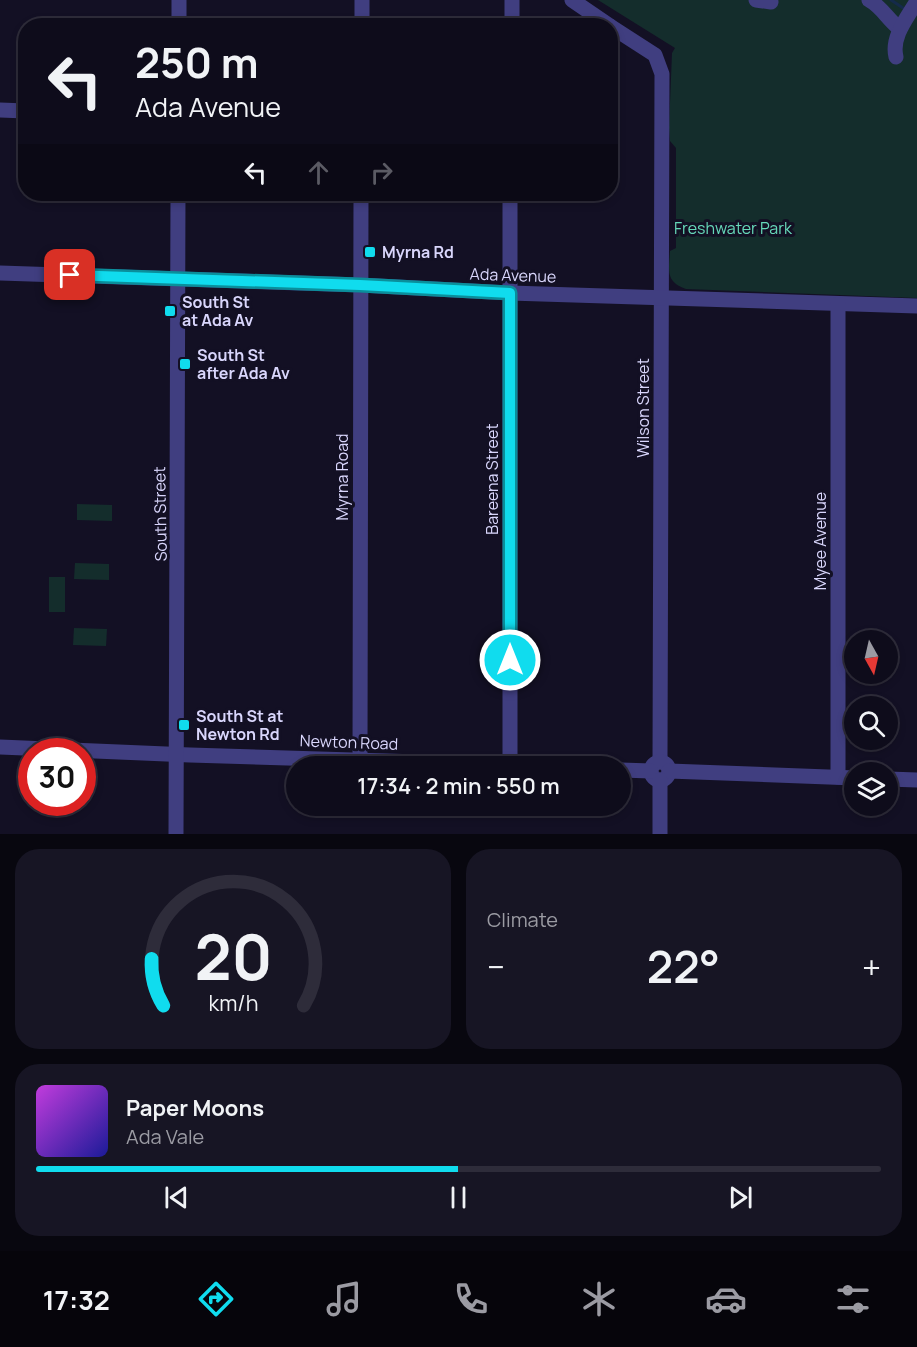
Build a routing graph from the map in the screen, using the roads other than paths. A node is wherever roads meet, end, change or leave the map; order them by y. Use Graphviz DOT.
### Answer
graph roads {
  1 [pos="179,0"];
  2 [pos="362,0"];
  3 [pos="512,0"];
  4 [pos="572,0"];
  5 [pos="868,0"];
  6 [pos="916,3"];
  7 [pos="179,18"];
  8 [pos="362,18"];
  9 [pos="512,18"];
  10 [pos="598,18"];
  11 [pos="903,24"];
  12 [pos="618,31"];
  13 [pos="896,57"];
  14 [pos="0,110"];
  15 [pos="18,111"];
  16 [pos="178,201"];
  17 [pos="361,201"];
  18 [pos="510,201"];
  19 [pos="0,273"];
  20 [pos="178,278"];
  21 [pos="360,285"];
  22 [pos="510,293"];
  23 [pos="662,297"];
  24 [pos="838,304"];
  25 [pos="917,306"];
  26 [pos="0,747"];
  27 [pos="176,754"];
  28 [pos="360,756"];
  29 [pos="510,756"];
  30 [pos="286,758"];
  31 [pos="631,770"];
  32 [pos="660,771"];
  33 [pos="838,777"];
  34 [pos="844,777"];
  35 [pos="898,779"];
  36 [pos="917,780"];
  37 [pos="176,834"];
  38 [pos="660,834"];
  1 -- 7 [label="street"];
  2 -- 8 [label="street"];
  3 -- 9 [label="street"];
  4 -- 10 [label="street"];
  5 -- 11 [label="street"];
  6 -- 11 [label="street"];
  11 -- 13 [label="street"];
  12 -- 23 [label="street, Wilson Street"];
  14 -- 15 [label="street"];
  16 -- 20 [label="street, South Street"];
  17 -- 21 [label="street, Myrna Road"];
  18 -- 22 [label="street, Bareena Street"];
  19 -- 20 [label="street, Ada Avenue"];
  20 -- 21 [label="street, Ada Avenue"];
  20 -- 27 [label="street, South Street"];
  21 -- 22 [label="street, Ada Avenue"];
  21 -- 28 [label="street, Myrna Road"];
  22 -- 23 [label="street, Ada Avenue"];
  22 -- 29 [label="street, Bareena Street"];
  23 -- 24 [label="street, Ada Avenue"];
  23 -- 32 [label="street, Wilson Street"];
  24 -- 25 [label="street, Ada Avenue"];
  24 -- 33 [label="street, Myee Avenue"];
  26 -- 27 [label="street, Newton Road"];
  27 -- 30 [label="street, Newton Road"];
  27 -- 37 [label="street, South Street"];
  31 -- 32 [label="street"];
  32 -- 33 [label="street"];
  32 -- 38 [label="street, Wilson Street"];
  33 -- 34 [label="street"];
  35 -- 36 [label="street"];
}
